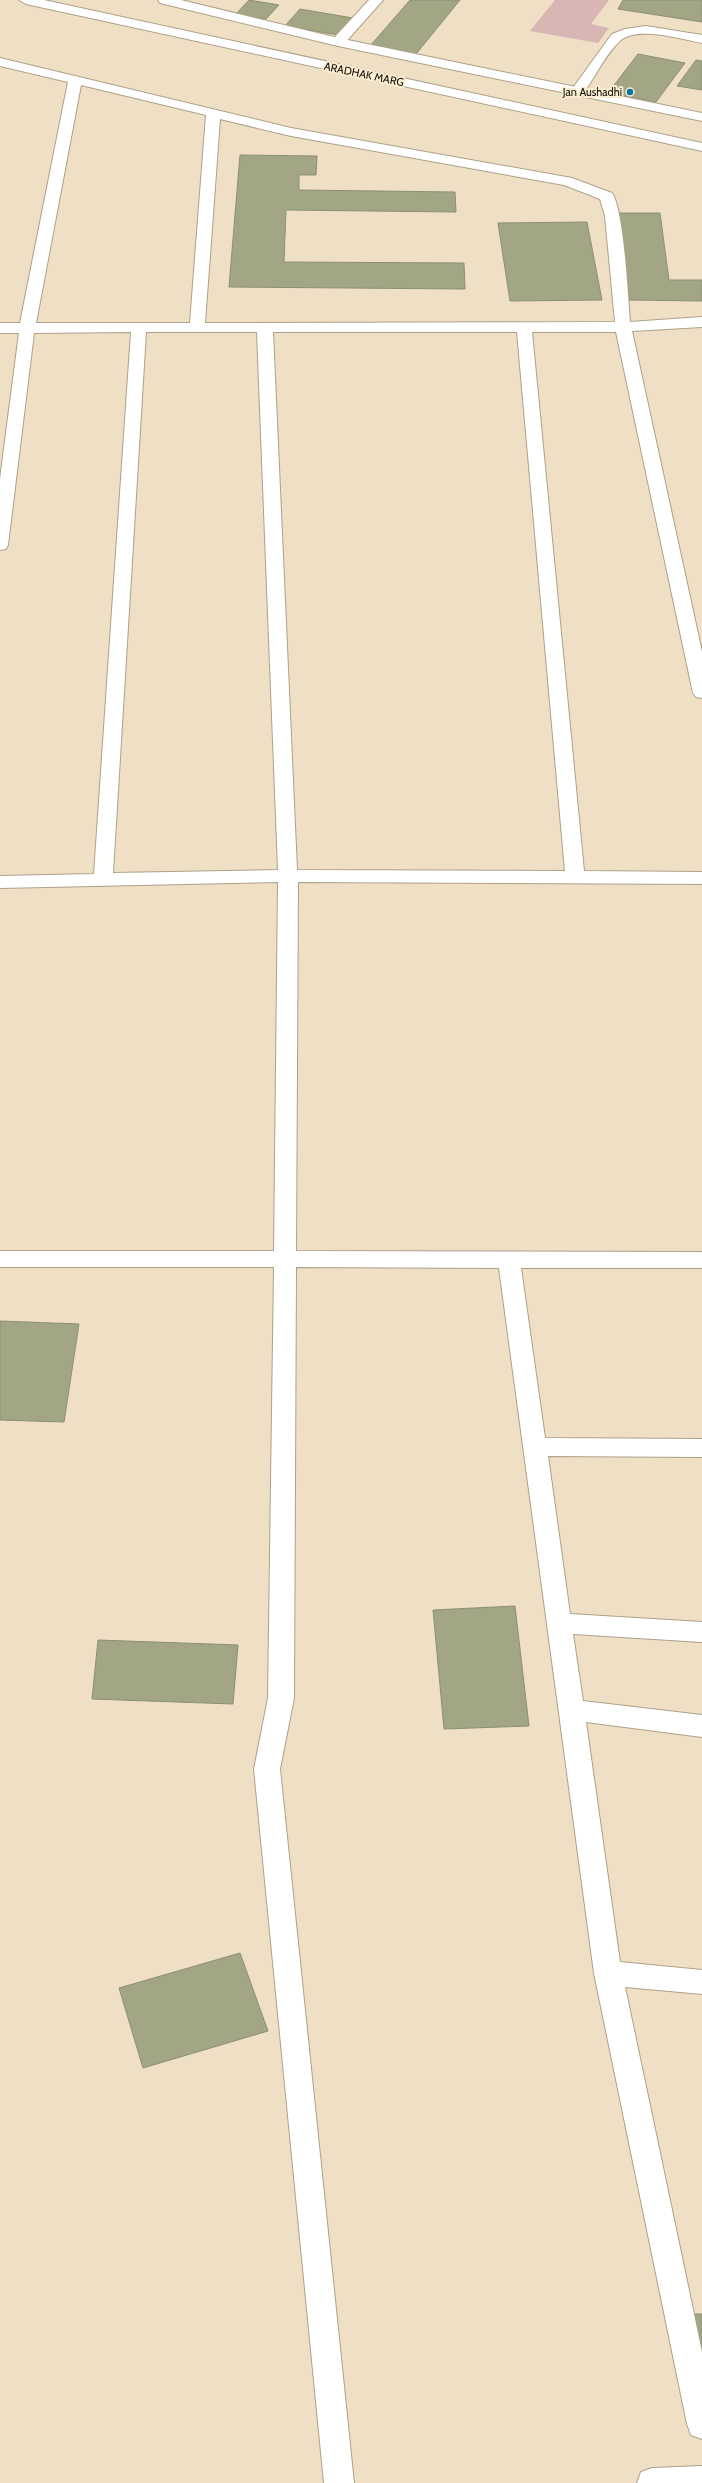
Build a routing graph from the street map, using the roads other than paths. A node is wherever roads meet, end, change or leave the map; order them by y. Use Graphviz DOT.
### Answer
graph roads {
  1 [pos="26,0"];
  2 [pos="165,0"];
  3 [pos="376,0"];
  4 [pos="702,39"];
  5 [pos="338,42"];
  6 [pos="0,62"];
  7 [pos="75,81"];
  8 [pos="577,92"];
  9 [pos="213,113"];
  10 [pos="702,117"];
  11 [pos="702,147"];
  12 [pos="702,322"];
  13 [pos="623,327"];
  14 [pos="0,328"];
  15 [pos="27,328"];
  16 [pos="139,328"];
  17 [pos="197,328"];
  18 [pos="265,328"];
  19 [pos="524,328"];
  20 [pos="0,545"];
  21 [pos="702,693"];
  22 [pos="288,876"];
  23 [pos="575,878"];
  24 [pos="702,878"];
  25 [pos="103,879"];
  26 [pos="0,882"];
  27 [pos="0,1259"];
  28 [pos="284,1260"];
  29 [pos="509,1260"];
  30 [pos="702,1260"];
  31 [pos="536,1447"];
  32 [pos="702,1448"];
  33 [pos="560,1623"];
  34 [pos="702,1632"];
  35 [pos="572,1710"];
  36 [pos="702,1726"];
  37 [pos="608,1973"];
  38 [pos="702,1982"];
  39 [pos="702,2424"];
  40 [pos="702,2480"];
  41 [pos="339,2483"];
  42 [pos="652,2483"];
  1 -- 11 [label="street, ARADHAK MARG"];
  2 -- 5 [label="street"];
  3 -- 5 [label="street"];
  4 -- 8 [label="street"];
  5 -- 8 [label="street"];
  6 -- 7 [label="street"];
  7 -- 9 [label="street"];
  7 -- 15 [label="street"];
  8 -- 10 [label="street"];
  9 -- 13 [label="street"];
  9 -- 17 [label="street"];
  12 -- 13 [label="street"];
  13 -- 19 [label="street"];
  13 -- 21 [label="street"];
  14 -- 15 [label="street"];
  15 -- 16 [label="street"];
  15 -- 20 [label="street"];
  16 -- 17 [label="street"];
  16 -- 25 [label="street"];
  17 -- 18 [label="street"];
  18 -- 19 [label="street"];
  18 -- 22 [label="street"];
  19 -- 23 [label="street"];
  22 -- 23 [label="street"];
  22 -- 25 [label="street"];
  22 -- 28 [label="street"];
  23 -- 24 [label="street"];
  25 -- 26 [label="street"];
  27 -- 28 [label="street"];
  28 -- 29 [label="street"];
  28 -- 41 [label="street"];
  29 -- 30 [label="street"];
  29 -- 31 [label="street"];
  31 -- 32 [label="street"];
  31 -- 33 [label="street"];
  33 -- 34 [label="street"];
  33 -- 35 [label="street"];
  35 -- 36 [label="street"];
  35 -- 37 [label="street"];
  37 -- 38 [label="street"];
  37 -- 39 [label="street"];
  40 -- 42 [label="street"];
}
